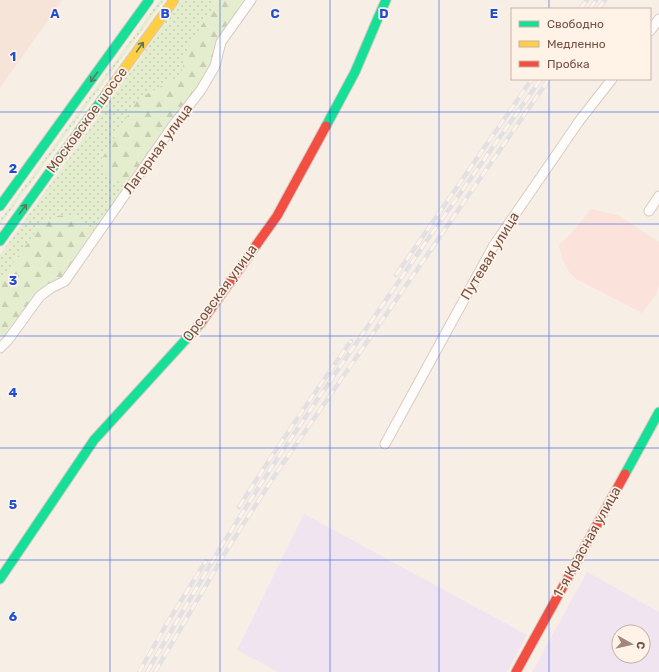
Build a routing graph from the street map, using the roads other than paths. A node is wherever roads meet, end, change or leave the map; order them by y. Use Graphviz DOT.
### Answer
graph roads {
  1 [pos="149,0"];
  2 [pos="174,0"];
  3 [pos="251,0"];
  4 [pos="386,0"];
  5 [pos="659,19"];
  6 [pos="651,30"];
  7 [pos="611,80"];
  8 [pos="659,196"];
  9 [pos="0,206"];
  10 [pos="648,211"];
  11 [pos="0,241"];
  12 [pos="0,348"];
  13 [pos="659,412"];
  14 [pos="656,426"];
  15 [pos="385,444"];
  16 [pos="0,579"];
  17 [pos="516,672"];
  1 -- 9 [label="street, Московское шоссе, one-way"];
  11 -- 2 [label="street, Московское шоссе, one-way"];
  3 -- 12 [label="street, Лагерная улица"];
  4 -- 16 [label="street, Орсовская улица"];
  5 -- 6 [label="street"];
  7 -- 15 [label="street, Путевая улица"];
  8 -- 10 [label="street"];
  13 -- 14 [label="street, 1-я Красная улица"];
  14 -- 17 [label="street, 1-я Красная улица"];
}
